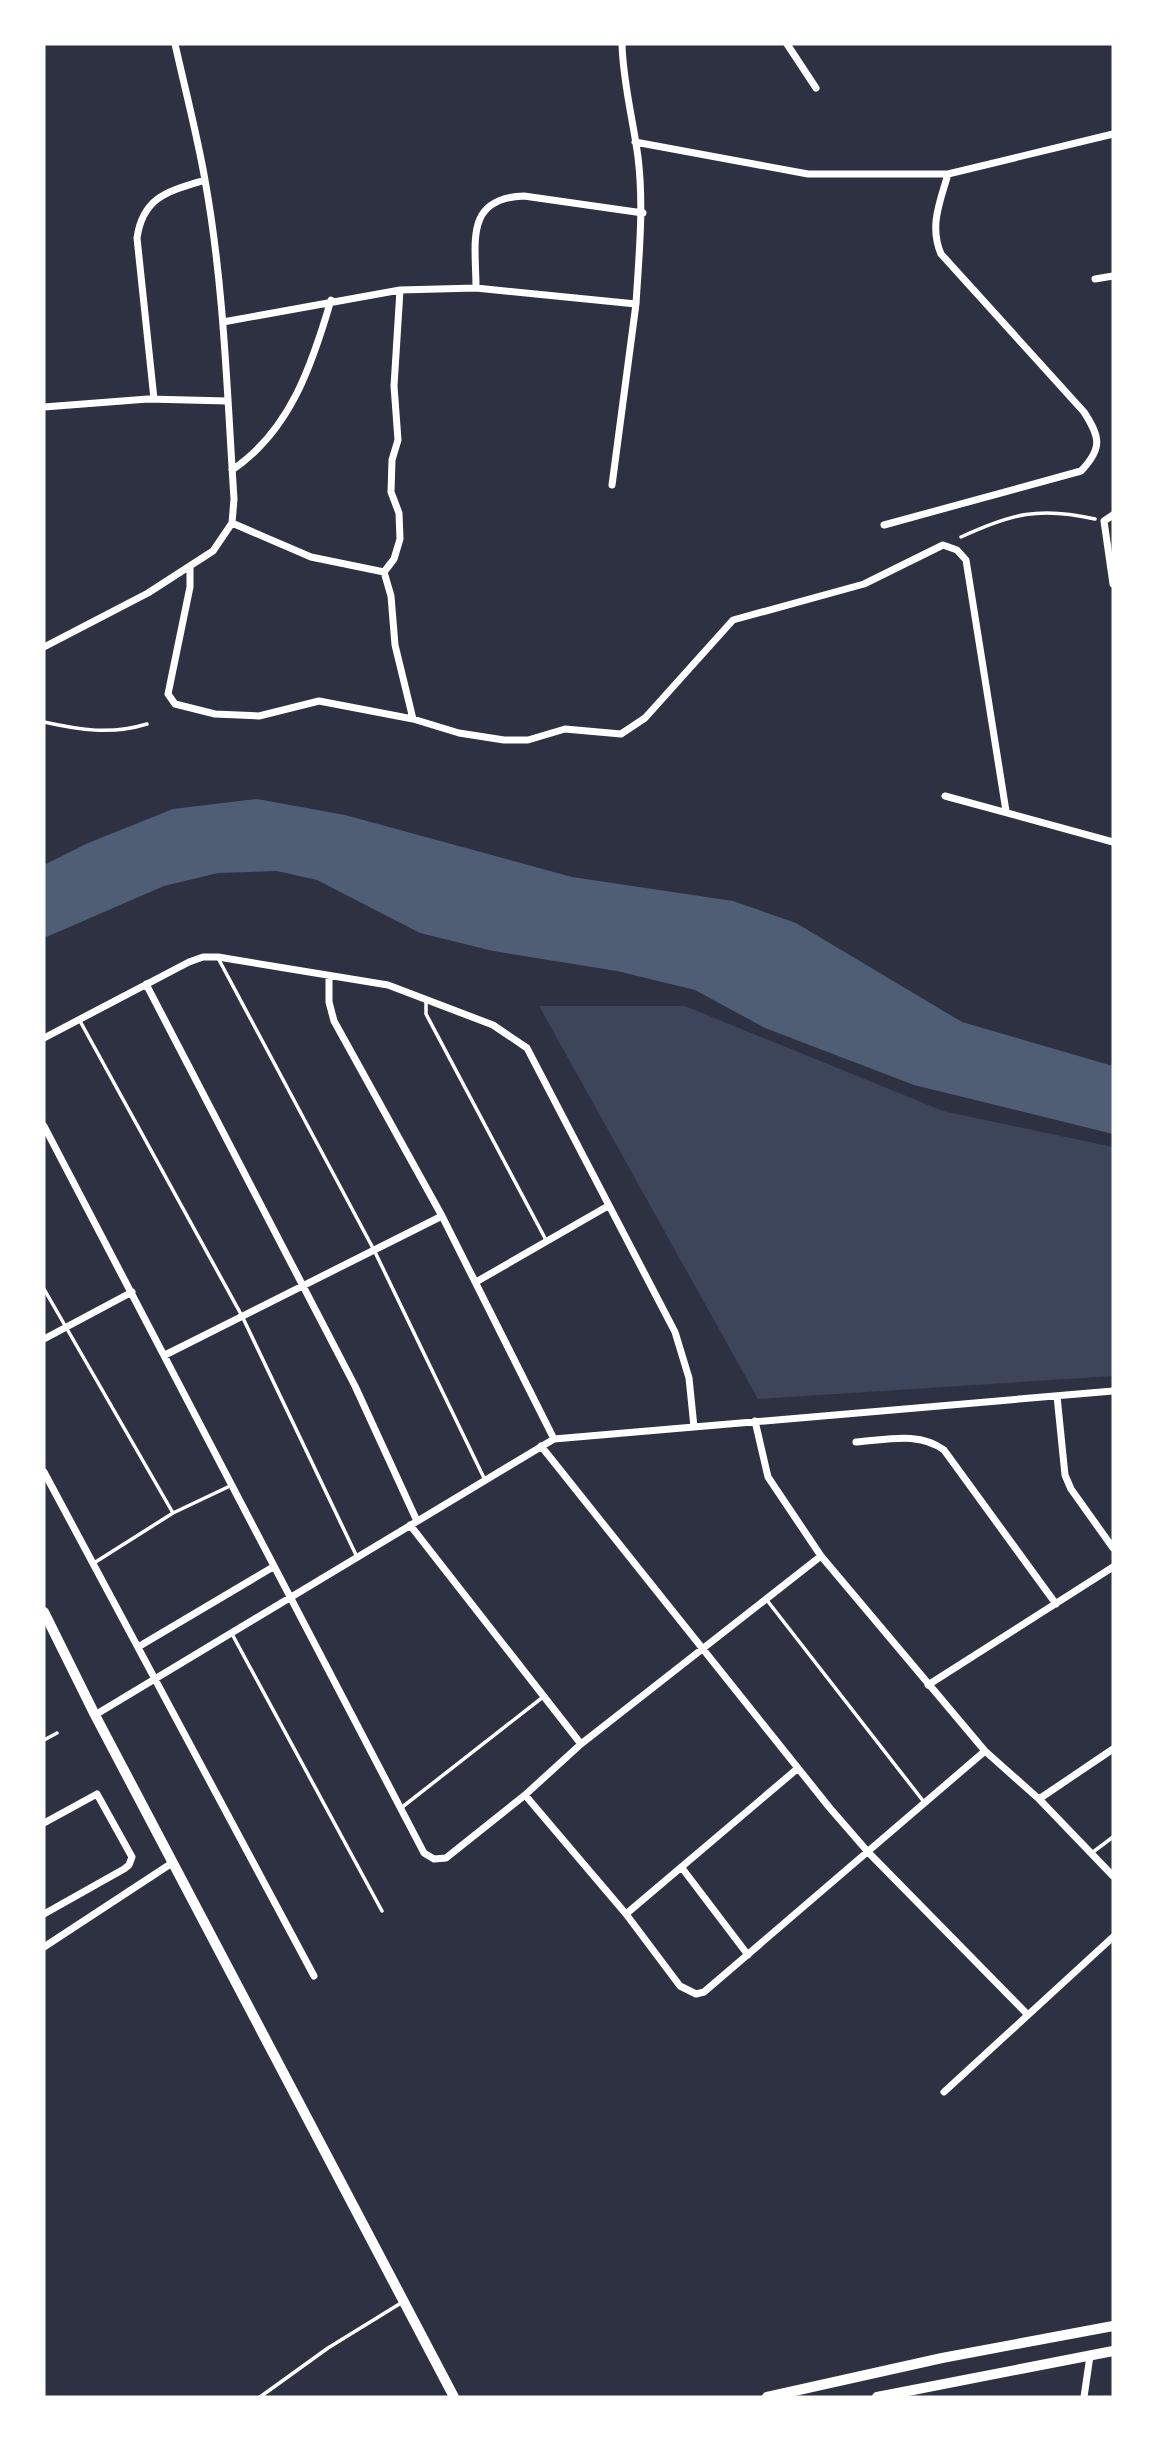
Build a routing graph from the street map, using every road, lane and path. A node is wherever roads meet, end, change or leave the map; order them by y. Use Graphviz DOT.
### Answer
graph roads {
  1 [pos="175,44"];
  2 [pos="622,44"];
  3 [pos="787,44"];
  4 [pos="816,88"];
  5 [pos="1113,134"];
  6 [pos="635,142"];
  7 [pos="948,174"];
  8 [pos="205,180"];
  9 [pos="643,212"];
  10 [pos="1113,276"];
  11 [pos="1095,279"];
  12 [pos="476,288"];
  13 [pos="400,290"];
  14 [pos="331,300"];
  15 [pos="636,304"];
  16 [pos="223,322"];
  17 [pos="154,399"];
  18 [pos="228,401"];
  19 [pos="44,407"];
  20 [pos="232,470"];
  21 [pos="612,485"];
  22 [pos="1113,515"];
  23 [pos="1104,521"];
  24 [pos="232,523"];
  25 [pos="884,525"];
  26 [pos="943,545"];
  27 [pos="190,566"];
  28 [pos="384,572"];
  29 [pos="1113,584"];
  30 [pos="44,648"];
  31 [pos="413,719"];
  32 [pos="44,722"];
  33 [pos="147,724"];
  34 [pos="945,796"];
  35 [pos="1006,811"];
  36 [pos="1113,842"];
  37 [pos="218,957"];
  38 [pos="329,977"];
  39 [pos="146,984"];
  40 [pos="426,999"];
  41 [pos="79,1020"];
  42 [pos="44,1038"];
  43 [pos="44,1126"];
  44 [pos="608,1206"];
  45 [pos="442,1216"];
  46 [pos="547,1242"];
  47 [pos="374,1250"];
  48 [pos="476,1282"];
  49 [pos="303,1286"];
  50 [pos="44,1289"];
  51 [pos="132,1292"];
  52 [pos="242,1316"];
  53 [pos="65,1328"];
  54 [pos="44,1339"];
  55 [pos="165,1355"];
  56 [pos="1113,1391"];
  57 [pos="1057,1396"];
  58 [pos="755,1422"];
  59 [pos="694,1427"];
  60 [pos="554,1438"];
  61 [pos="856,1442"];
  62 [pos="541,1446"];
  63 [pos="44,1472"];
  64 [pos="485,1480"];
  65 [pos="232,1485"];
  66 [pos="173,1513"];
  67 [pos="414,1523"];
  68 [pos="1113,1548"];
  69 [pos="821,1556"];
  70 [pos="357,1557"];
  71 [pos="93,1564"];
  72 [pos="273,1567"];
  73 [pos="1113,1567"];
  74 [pos="289,1598"];
  75 [pos="765,1598"];
  76 [pos="1056,1604"];
  77 [pos="44,1612"];
  78 [pos="231,1632"];
  79 [pos="138,1647"];
  80 [pos="700,1648"];
  81 [pos="153,1679"];
  82 [pos="928,1685"];
  83 [pos="544,1697"];
  84 [pos="94,1715"];
  85 [pos="57,1733"];
  86 [pos="44,1740"];
  87 [pos="581,1744"];
  88 [pos="1113,1749"];
  89 [pos="985,1751"];
  90 [pos="797,1769"];
  91 [pos="525,1795"];
  92 [pos="1039,1799"];
  93 [pos="924,1802"];
  94 [pos="401,1808"];
  95 [pos="44,1823"];
  96 [pos="1113,1838"];
  97 [pos="868,1852"];
  98 [pos="1091,1853"];
  99 [pos="172,1863"];
  100 [pos="682,1868"];
  101 [pos="1113,1876"];
  102 [pos="382,1911"];
  103 [pos="44,1914"];
  104 [pos="625,1914"];
  105 [pos="1113,1937"];
  106 [pos="44,1947"];
  107 [pos="748,1955"];
  108 [pos="314,1976"];
  109 [pos="1027,2014"];
  110 [pos="944,2092"];
  111 [pos="403,2301"];
  112 [pos="1113,2326"];
  113 [pos="1113,2351"];
  114 [pos="1090,2356"];
  115 [pos="260,2397"];
  116 [pos="454,2397"];
  117 [pos="767,2397"];
  118 [pos="877,2397"];
  119 [pos="1084,2397"];
  1 -- 8 [label="street"];
  2 -- 6 [label="street"];
  3 -- 4 [label="street"];
  5 -- 7 [label="street"];
  6 -- 7 [label="street"];
  6 -- 9 [label="street"];
  7 -- 25 [label="street"];
  8 -- 16 [label="street"];
  8 -- 17 [label="street"];
  9 -- 12 [label="street"];
  9 -- 15 [label="street"];
  10 -- 11 [label="street"];
  12 -- 13 [label="street"];
  12 -- 15 [label="street"];
  13 -- 14 [label="street"];
  13 -- 28 [label="street"];
  14 -- 16 [label="street"];
  14 -- 20 [label="street"];
  15 -- 21 [label="street"];
  16 -- 18 [label="street"];
  17 -- 18 [label="street"];
  17 -- 19 [label="street"];
  18 -- 20 [label="street"];
  20 -- 24 [label="street"];
  22 -- 23 [label="street"];
  23 -- 26 [label="path"];
  23 -- 29 [label="street"];
  24 -- 27 [label="street"];
  24 -- 28 [label="street"];
  26 -- 31 [label="street"];
  26 -- 35 [label="street"];
  27 -- 30 [label="street"];
  27 -- 31 [label="street"];
  28 -- 31 [label="street"];
  32 -- 33 [label="path"];
  34 -- 35 [label="street"];
  35 -- 36 [label="street"];
  37 -- 38 [label="street"];
  37 -- 39 [label="street"];
  37 -- 47 [label="lane"];
  38 -- 40 [label="street"];
  38 -- 45 [label="street"];
  39 -- 41 [label="street"];
  39 -- 49 [label="street"];
  40 -- 44 [label="street"];
  40 -- 46 [label="lane"];
  41 -- 42 [label="street"];
  41 -- 52 [label="lane"];
  43 -- 51 [label="street"];
  44 -- 46 [label="street"];
  44 -- 59 [label="street"];
  45 -- 47 [label="street"];
  45 -- 48 [label="street"];
  46 -- 48 [label="street"];
  47 -- 49 [label="street"];
  47 -- 64 [label="lane"];
  48 -- 60 [label="street"];
  49 -- 52 [label="street"];
  49 -- 67 [label="street"];
  50 -- 53 [label="lane"];
  51 -- 53 [label="street"];
  51 -- 55 [label="street"];
  52 -- 55 [label="street"];
  52 -- 70 [label="lane"];
  53 -- 54 [label="street"];
  53 -- 66 [label="lane"];
  55 -- 65 [label="street"];
  56 -- 57 [label="street"];
  57 -- 58 [label="street"];
  57 -- 68 [label="street"];
  58 -- 59 [label="street"];
  58 -- 69 [label="street"];
  59 -- 60 [label="street"];
  60 -- 62 [label="street"];
  61 -- 76 [label="street"];
  62 -- 64 [label="street"];
  62 -- 80 [label="street"];
  63 -- 71 [label="street"];
  64 -- 67 [label="street"];
  65 -- 66 [label="lane"];
  65 -- 72 [label="street"];
  66 -- 71 [label="lane"];
  67 -- 70 [label="street"];
  67 -- 83 [label="street"];
  69 -- 75 [label="street"];
  69 -- 82 [label="street"];
  70 -- 74 [label="street"];
  71 -- 79 [label="street"];
  72 -- 74 [label="street"];
  72 -- 79 [label="street"];
  73 -- 76 [label="street"];
  74 -- 78 [label="street"];
  74 -- 94 [label="street"];
  75 -- 80 [label="street"];
  75 -- 93 [label="lane"];
  76 -- 82 [label="street"];
  77 -- 84 [label="street"];
  78 -- 81 [label="street"];
  78 -- 102 [label="lane"];
  79 -- 81 [label="street"];
  80 -- 87 [label="street"];
  80 -- 90 [label="street"];
  81 -- 84 [label="street"];
  81 -- 108 [label="street"];
  82 -- 89 [label="street"];
  83 -- 87 [label="street"];
  83 -- 94 [label="lane"];
  84 -- 99 [label="street"];
  85 -- 86 [label="lane"];
  87 -- 91 [label="street"];
  88 -- 92 [label="street"];
  89 -- 92 [label="street"];
  89 -- 93 [label="street"];
  90 -- 97 [label="street"];
  90 -- 100 [label="street"];
  91 -- 94 [label="street"];
  91 -- 104 [label="street"];
  92 -- 98 [label="street"];
  93 -- 97 [label="street"];
  95 -- 103 [label="street"];
  96 -- 98 [label="lane"];
  97 -- 107 [label="street"];
  97 -- 109 [label="street"];
  98 -- 101 [label="street"];
  99 -- 106 [label="street"];
  99 -- 111 [label="street"];
  100 -- 104 [label="street"];
  100 -- 107 [label="street"];
  104 -- 107 [label="street"];
  105 -- 109 [label="street"];
  109 -- 110 [label="street"];
  111 -- 115 [label="lane"];
  111 -- 116 [label="street"];
  112 -- 117 [label="main road"];
  113 -- 114 [label="main road"];
  114 -- 118 [label="main road"];
  114 -- 119 [label="street"];
}
